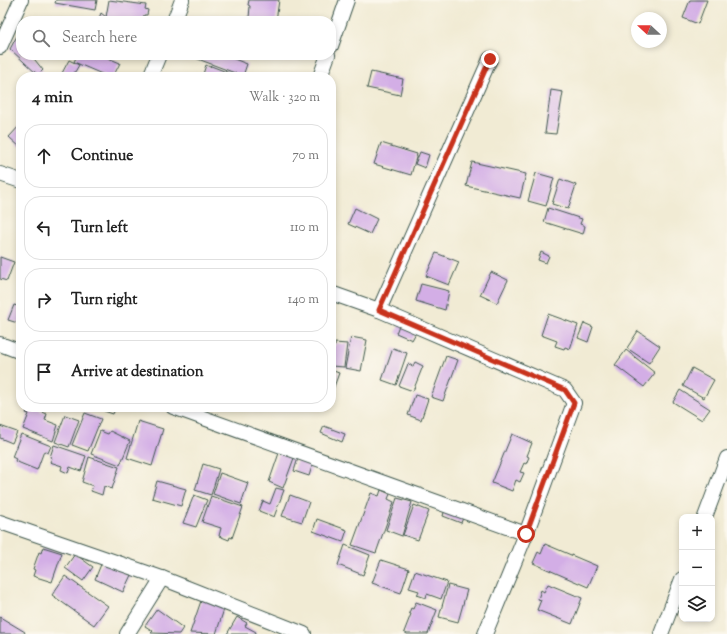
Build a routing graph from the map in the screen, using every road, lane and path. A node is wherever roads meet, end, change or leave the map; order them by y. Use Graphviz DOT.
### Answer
graph roads {
  1 [pos="21,0"];
  2 [pos="182,0"];
  3 [pos="347,0"];
  4 [pos="176,16"];
  5 [pos="336,32"];
  6 [pos="0,47"];
  7 [pos="490,59"];
  8 [pos="157,60"];
  9 [pos="326,60"];
  10 [pos="152,72"];
  11 [pos="322,72"];
  12 [pos="0,174"];
  13 [pos="16,179"];
  14 [pos="336,295"];
  15 [pos="379,310"];
  16 [pos="0,344"];
  17 [pos="16,350"];
  18 [pos="187,412"];
  19 [pos="727,458"];
  20 [pos="706,514"];
  21 [pos="0,522"];
  22 [pos="526,534"];
  23 [pos="162,578"];
  24 [pos="679,586"];
  25 [pos="127,634"];
  26 [pos="304,634"];
  27 [pos="485,634"];
  28 [pos="661,634"];
  1 -- 6 [label="street"];
  2 -- 4 [label="street"];
  3 -- 5 [label="street"];
  7 -- 15 [label="street"];
  8 -- 10 [label="street"];
  9 -- 11 [label="street"];
  12 -- 13 [label="street"];
  14 -- 15 [label="street"];
  15 -- 22 [label="street"];
  16 -- 17 [label="street"];
  18 -- 22 [label="street"];
  19 -- 20 [label="street"];
  21 -- 23 [label="street"];
  22 -- 27 [label="street"];
  23 -- 25 [label="street"];
  23 -- 26 [label="street"];
  24 -- 28 [label="street"];
}
